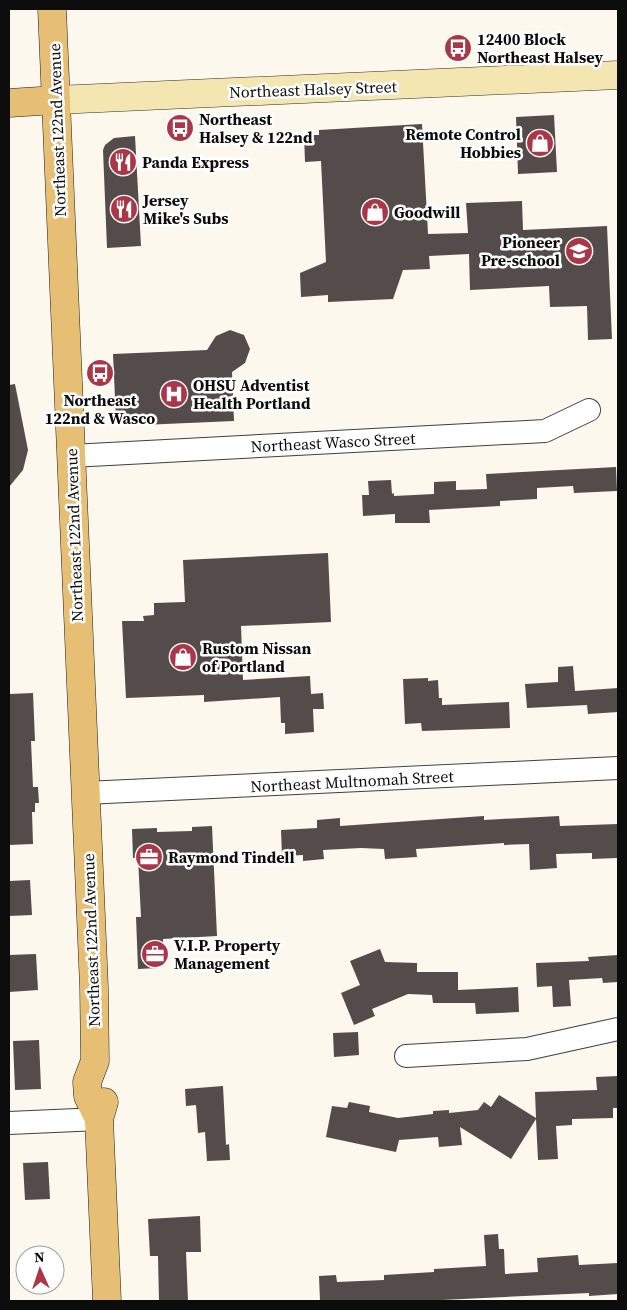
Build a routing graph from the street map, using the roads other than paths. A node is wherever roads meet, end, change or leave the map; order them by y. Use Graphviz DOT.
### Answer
graph roads {
  1 [pos="52,9"];
  2 [pos="618,75"];
  3 [pos="56,100"];
  4 [pos="9,103"];
  5 [pos="590,410"];
  6 [pos="71,456"];
  7 [pos="618,768"];
  8 [pos="85,793"];
  9 [pos="618,1029"];
  10 [pos="406,1056"];
  11 [pos="99,1119"];
  12 [pos="9,1123"];
  13 [pos="107,1301"];
  1 -- 3 [label="main road, Northeast 122nd Avenue"];
  2 -- 3 [label="main road, Northeast Halsey Street"];
  3 -- 4 [label="main road, Northeast Halsey Street"];
  3 -- 6 [label="main road, Northeast 122nd Avenue"];
  5 -- 6 [label="street, Northeast Wasco Street"];
  6 -- 8 [label="main road, Northeast 122nd Avenue"];
  7 -- 8 [label="street, Northeast Multnomah Street"];
  8 -- 11 [label="main road, Northeast 122nd Avenue"];
  9 -- 10 [label="street"];
  11 -- 12 [label="street"];
  11 -- 13 [label="main road, Northeast 122nd Avenue"];
}
